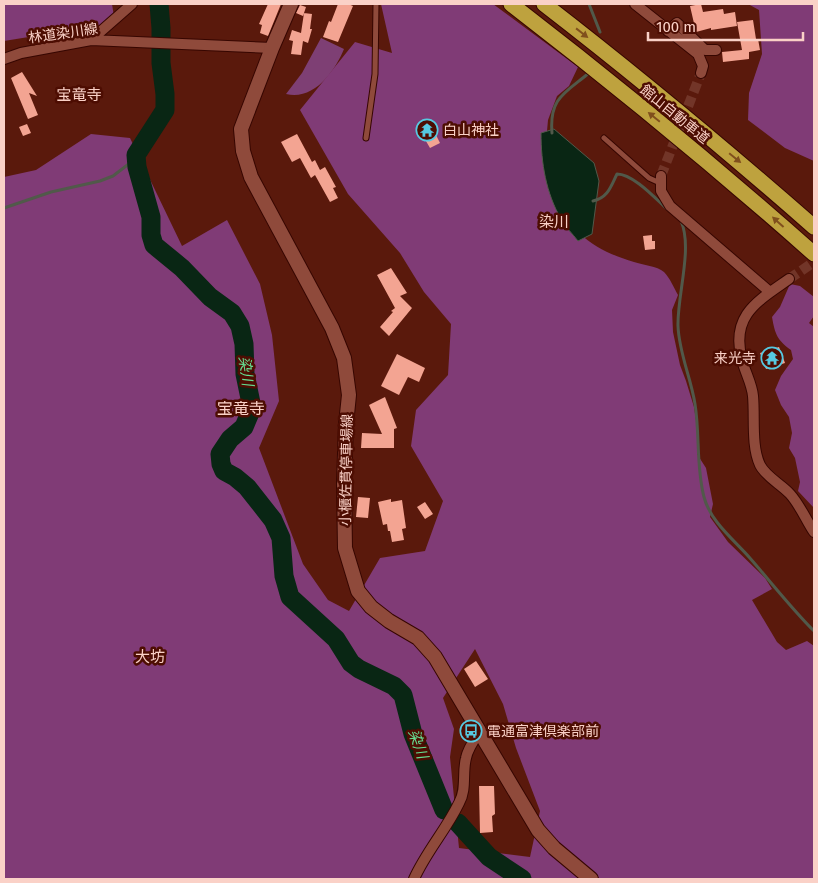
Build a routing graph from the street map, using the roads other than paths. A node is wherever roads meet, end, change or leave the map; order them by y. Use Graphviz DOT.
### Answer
graph roads {
  1 [pos="132,4"];
  2 [pos="291,4"];
  3 [pos="376,4"];
  4 [pos="511,4"];
  5 [pos="544,4"];
  6 [pos="635,4"];
  7 [pos="668,31"];
  8 [pos="92,40"];
  9 [pos="272,48"];
  10 [pos="716,50"];
  11 [pos="4,59"];
  12 [pos="701,73"];
  13 [pos="366,138"];
  14 [pos="604,138"];
  15 [pos="661,179"];
  16 [pos="814,227"];
  17 [pos="814,254"];
  18 [pos="789,278"];
  19 [pos="770,292"];
  20 [pos="814,532"];
  21 [pos="480,731"];
  22 [pos="414,879"];
  23 [pos="591,879"];
  1 -- 8 [label="street"];
  2 -- 9 [label="main road, 小櫃佐貫停車場線"];
  3 -- 13 [label="lane"];
  17 -- 4 [label="highway, 館山自動車道, one-way"];
  5 -- 16 [label="highway, 館山自動車道, one-way"];
  6 -- 7 [label="street"];
  7 -- 10 [label="street"];
  7 -- 12 [label="street"];
  8 -- 9 [label="street, 林道染川線"];
  8 -- 11 [label="street, 林道染川線"];
  9 -- 21 [label="main road, 小櫃佐貫停車場線"];
  14 -- 15 [label="lane"];
  15 -- 19 [label="street"];
  18 -- 19 [label="street"];
  19 -- 20 [label="street"];
  21 -- 22 [label="street"];
  21 -- 23 [label="main road, 小櫃佐貫停車場線"];
}
